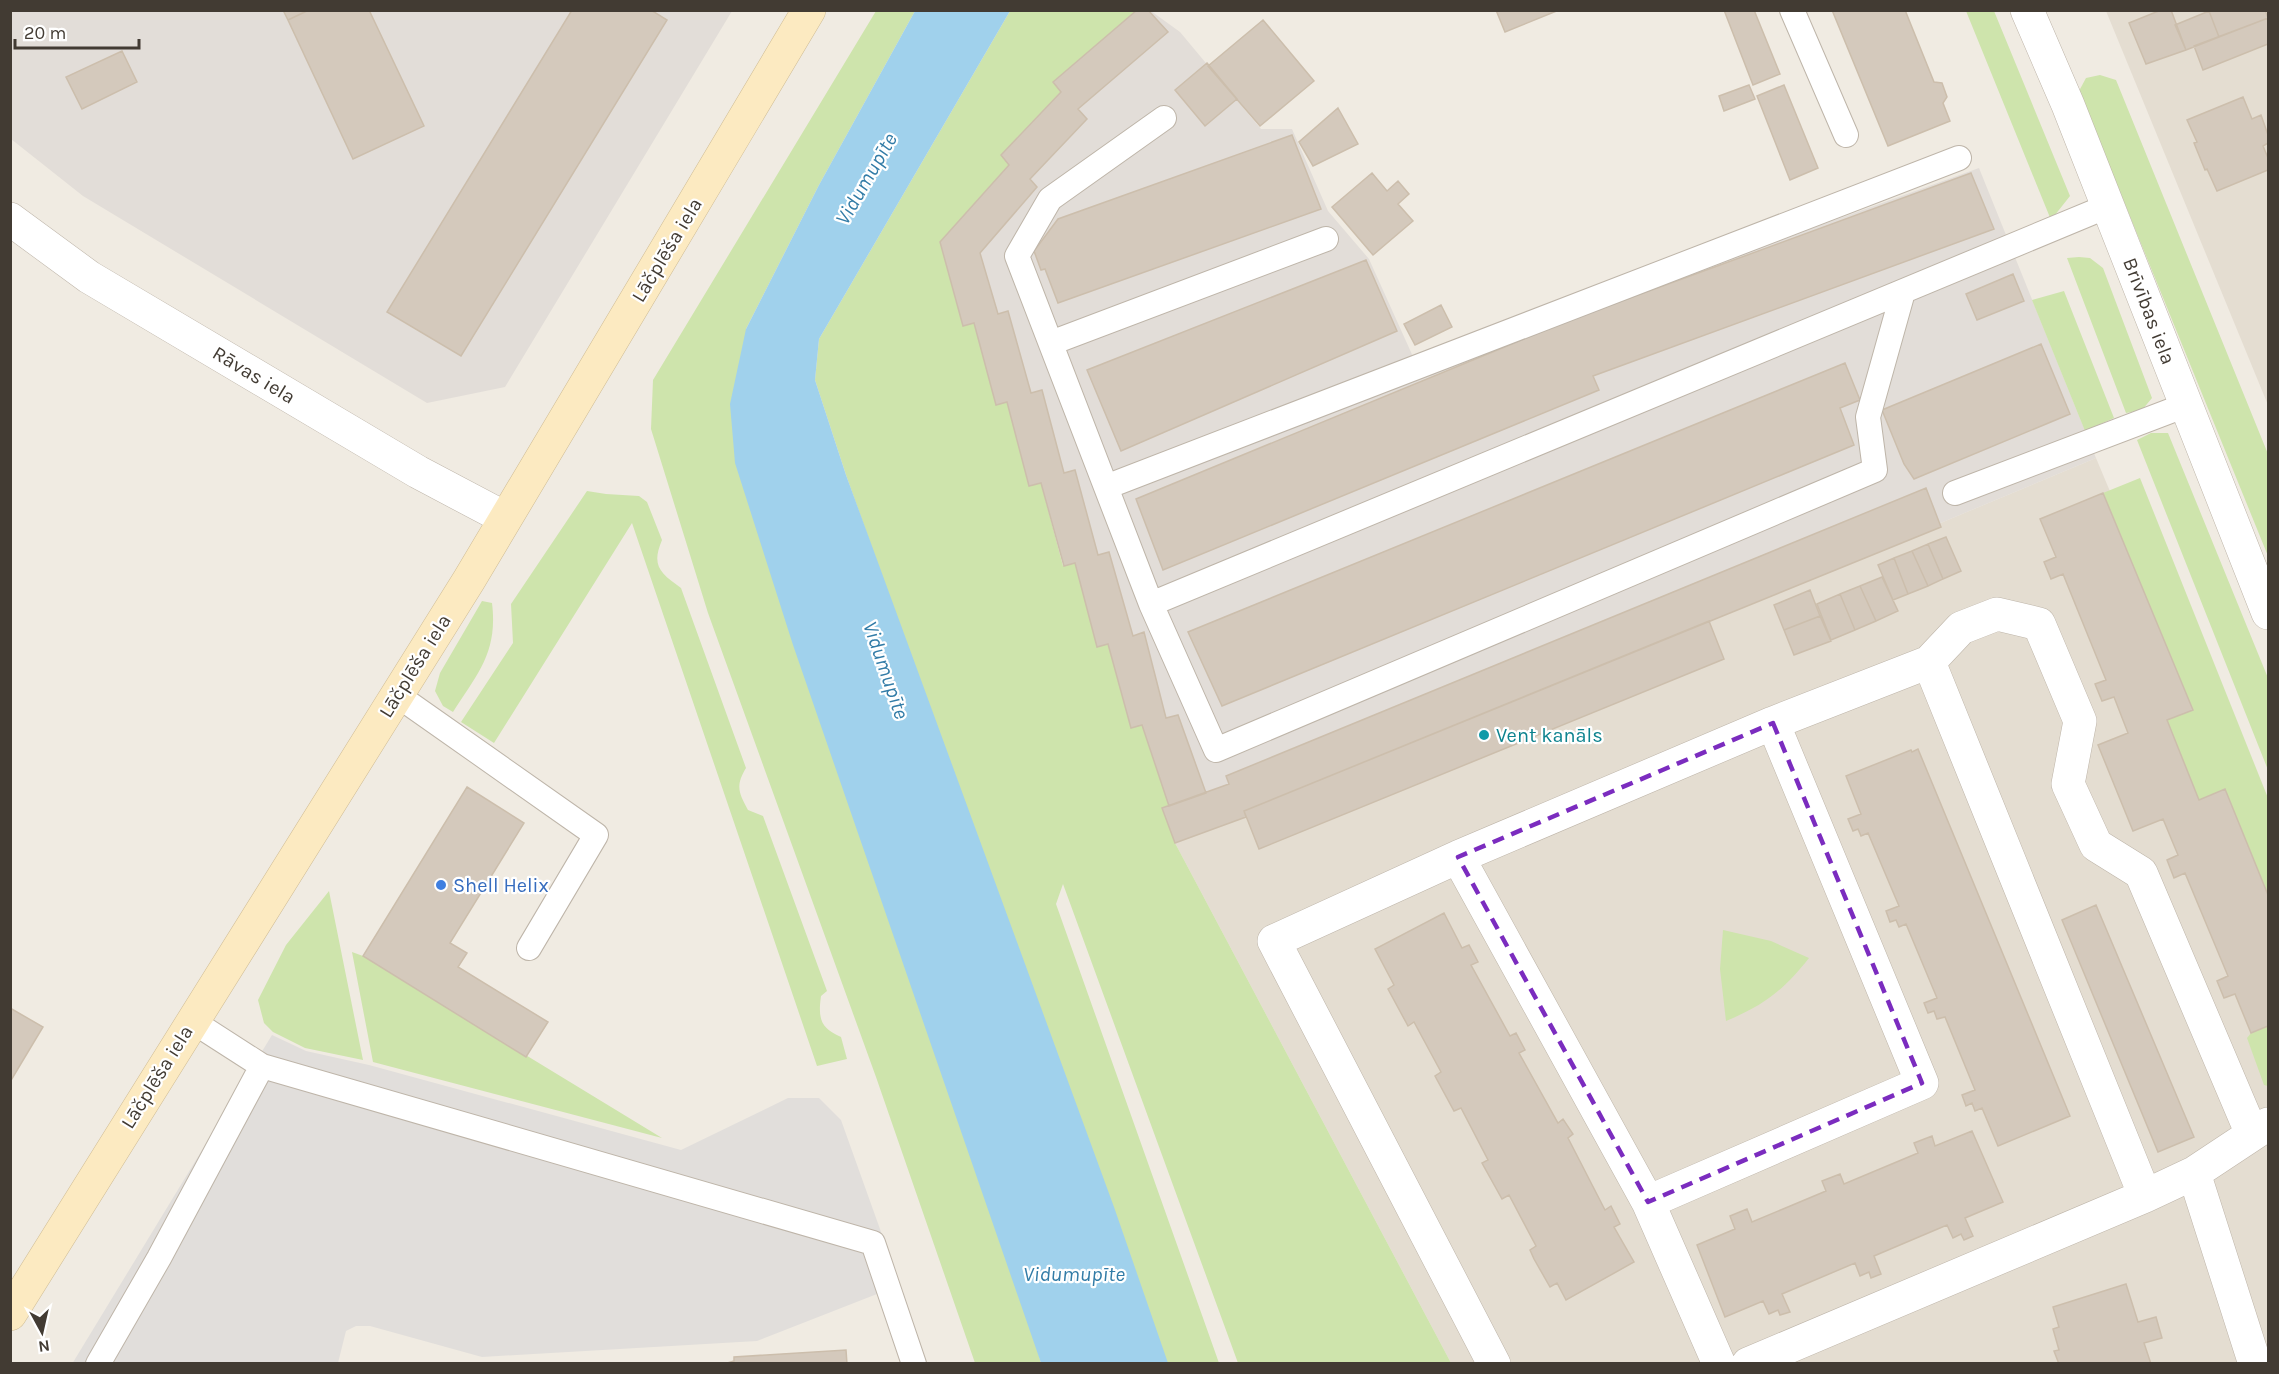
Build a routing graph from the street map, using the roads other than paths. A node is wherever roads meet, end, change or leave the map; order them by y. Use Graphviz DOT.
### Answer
graph roads {
  1 [pos="809,10"];
  2 [pos="1792,10"];
  3 [pos="2027,10"];
  4 [pos="1164,118"];
  5 [pos="1846,135"];
  6 [pos="1959,158"];
  7 [pos="2108,206"];
  8 [pos="10,219"];
  9 [pos="1326,239"];
  10 [pos="1903,292"];
  11 [pos="1051,343"];
  12 [pos="2186,405"];
  13 [pos="1106,488"];
  14 [pos="1955,493"];
  15 [pos="506,518"];
  16 [pos="1151,604"];
  17 [pos="2268,613"];
  18 [pos="1929,662"];
  19 [pos="397,695"];
  20 [pos="1773,723"];
  21 [pos="1458,857"];
  22 [pos="529,948"];
  23 [pos="192,1021"];
  24 [pos="262,1066"];
  25 [pos="2260,1129"];
  26 [pos="2194,1173"];
  27 [pos="2145,1196"];
  28 [pos="1648,1202"];
  29 [pos="10,1314"];
  30 [pos="98,1364"];
  31 [pos="914,1364"];
  32 [pos="1494,1364"];
  33 [pos="1719,1364"];
  34 [pos="1748,1364"];
  35 [pos="2255,1364"];
  1 -- 15 [label="main road, Lāčplēša iela"];
  2 -- 5 [label="lane"];
  3 -- 7 [label="street, Brīvības iela"];
  4 -- 11 [label="lane"];
  6 -- 13 [label="lane"];
  7 -- 10 [label="lane"];
  7 -- 12 [label="street, Brīvības iela"];
  8 -- 15 [label="street, Rāvas iela"];
  9 -- 11 [label="lane"];
  10 -- 16 [label="lane"];
  10 -- 16 [label="lane"];
  11 -- 13 [label="lane"];
  12 -- 14 [label="lane"];
  12 -- 17 [label="street, Brīvības iela"];
  13 -- 16 [label="lane"];
  15 -- 19 [label="main road, Lāčplēša iela"];
  18 -- 20 [label="street"];
  18 -- 25 [label="street"];
  18 -- 27 [label="street"];
  19 -- 22 [label="lane"];
  19 -- 23 [label="main road, Lāčplēša iela"];
  20 -- 21 [label="street"];
  20 -- 28 [label="street"];
  21 -- 28 [label="street"];
  21 -- 32 [label="street"];
  23 -- 24 [label="lane"];
  23 -- 29 [label="main road, Lāčplēša iela"];
  24 -- 30 [label="lane"];
  24 -- 31 [label="lane"];
  25 -- 26 [label="street"];
  26 -- 27 [label="street"];
  26 -- 35 [label="street"];
  27 -- 34 [label="street"];
  28 -- 33 [label="street"];
}
